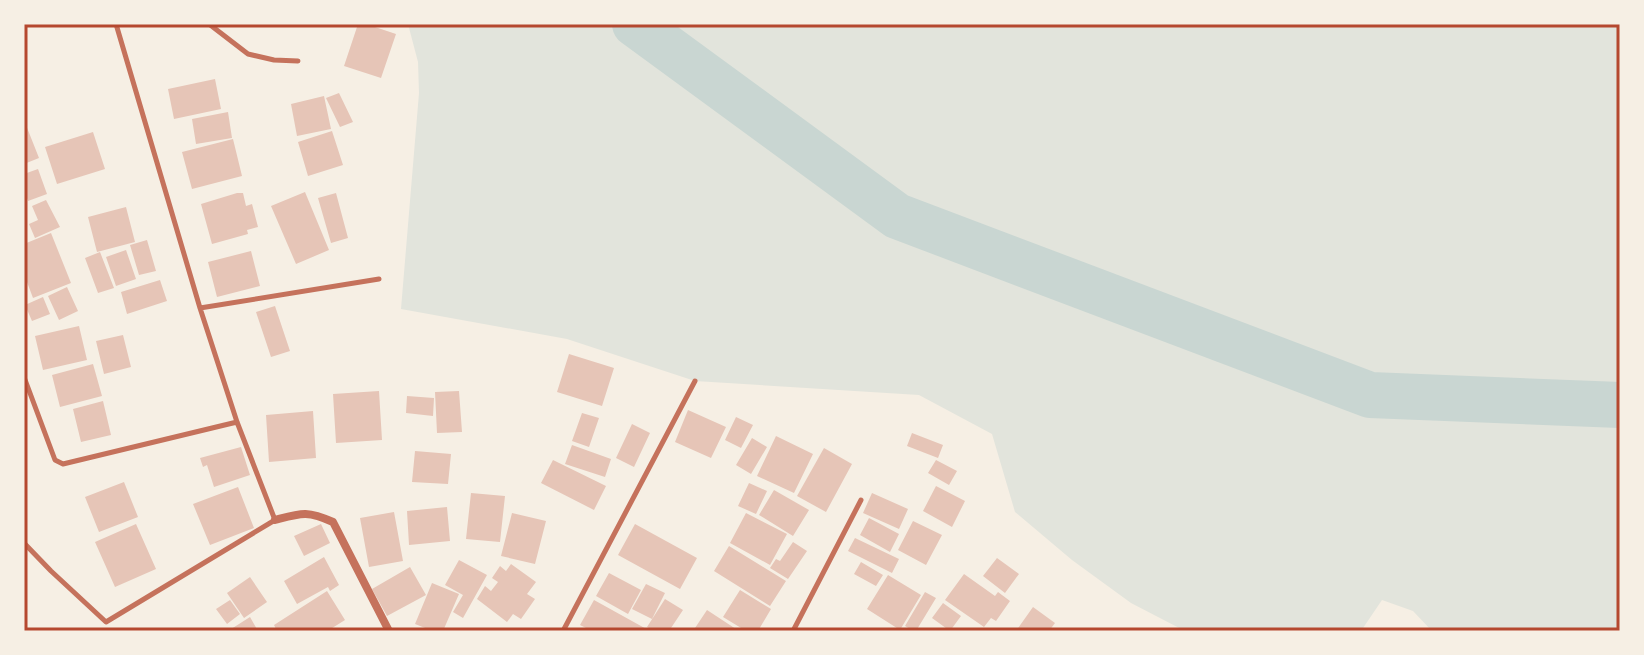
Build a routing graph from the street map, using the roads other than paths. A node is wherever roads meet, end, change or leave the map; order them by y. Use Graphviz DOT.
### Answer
graph roads {
  1 [pos="117,24"];
  2 [pos="209,24"];
  3 [pos="298,61"];
  4 [pos="379,279"];
  5 [pos="200,308"];
  6 [pos="24,377"];
  7 [pos="695,381"];
  8 [pos="237,422"];
  9 [pos="861,500"];
  10 [pos="275,520"];
  11 [pos="24,543"];
  12 [pos="389,631"];
  13 [pos="563,631"];
  14 [pos="793,631"];
  1 -- 5 [label="lane"];
  2 -- 3 [label="lane"];
  4 -- 5 [label="lane"];
  5 -- 8 [label="lane"];
  6 -- 8 [label="lane"];
  7 -- 13 [label="lane"];
  8 -- 10 [label="lane"];
  9 -- 14 [label="lane"];
  10 -- 11 [label="lane"];
  10 -- 12 [label="street"];
}
